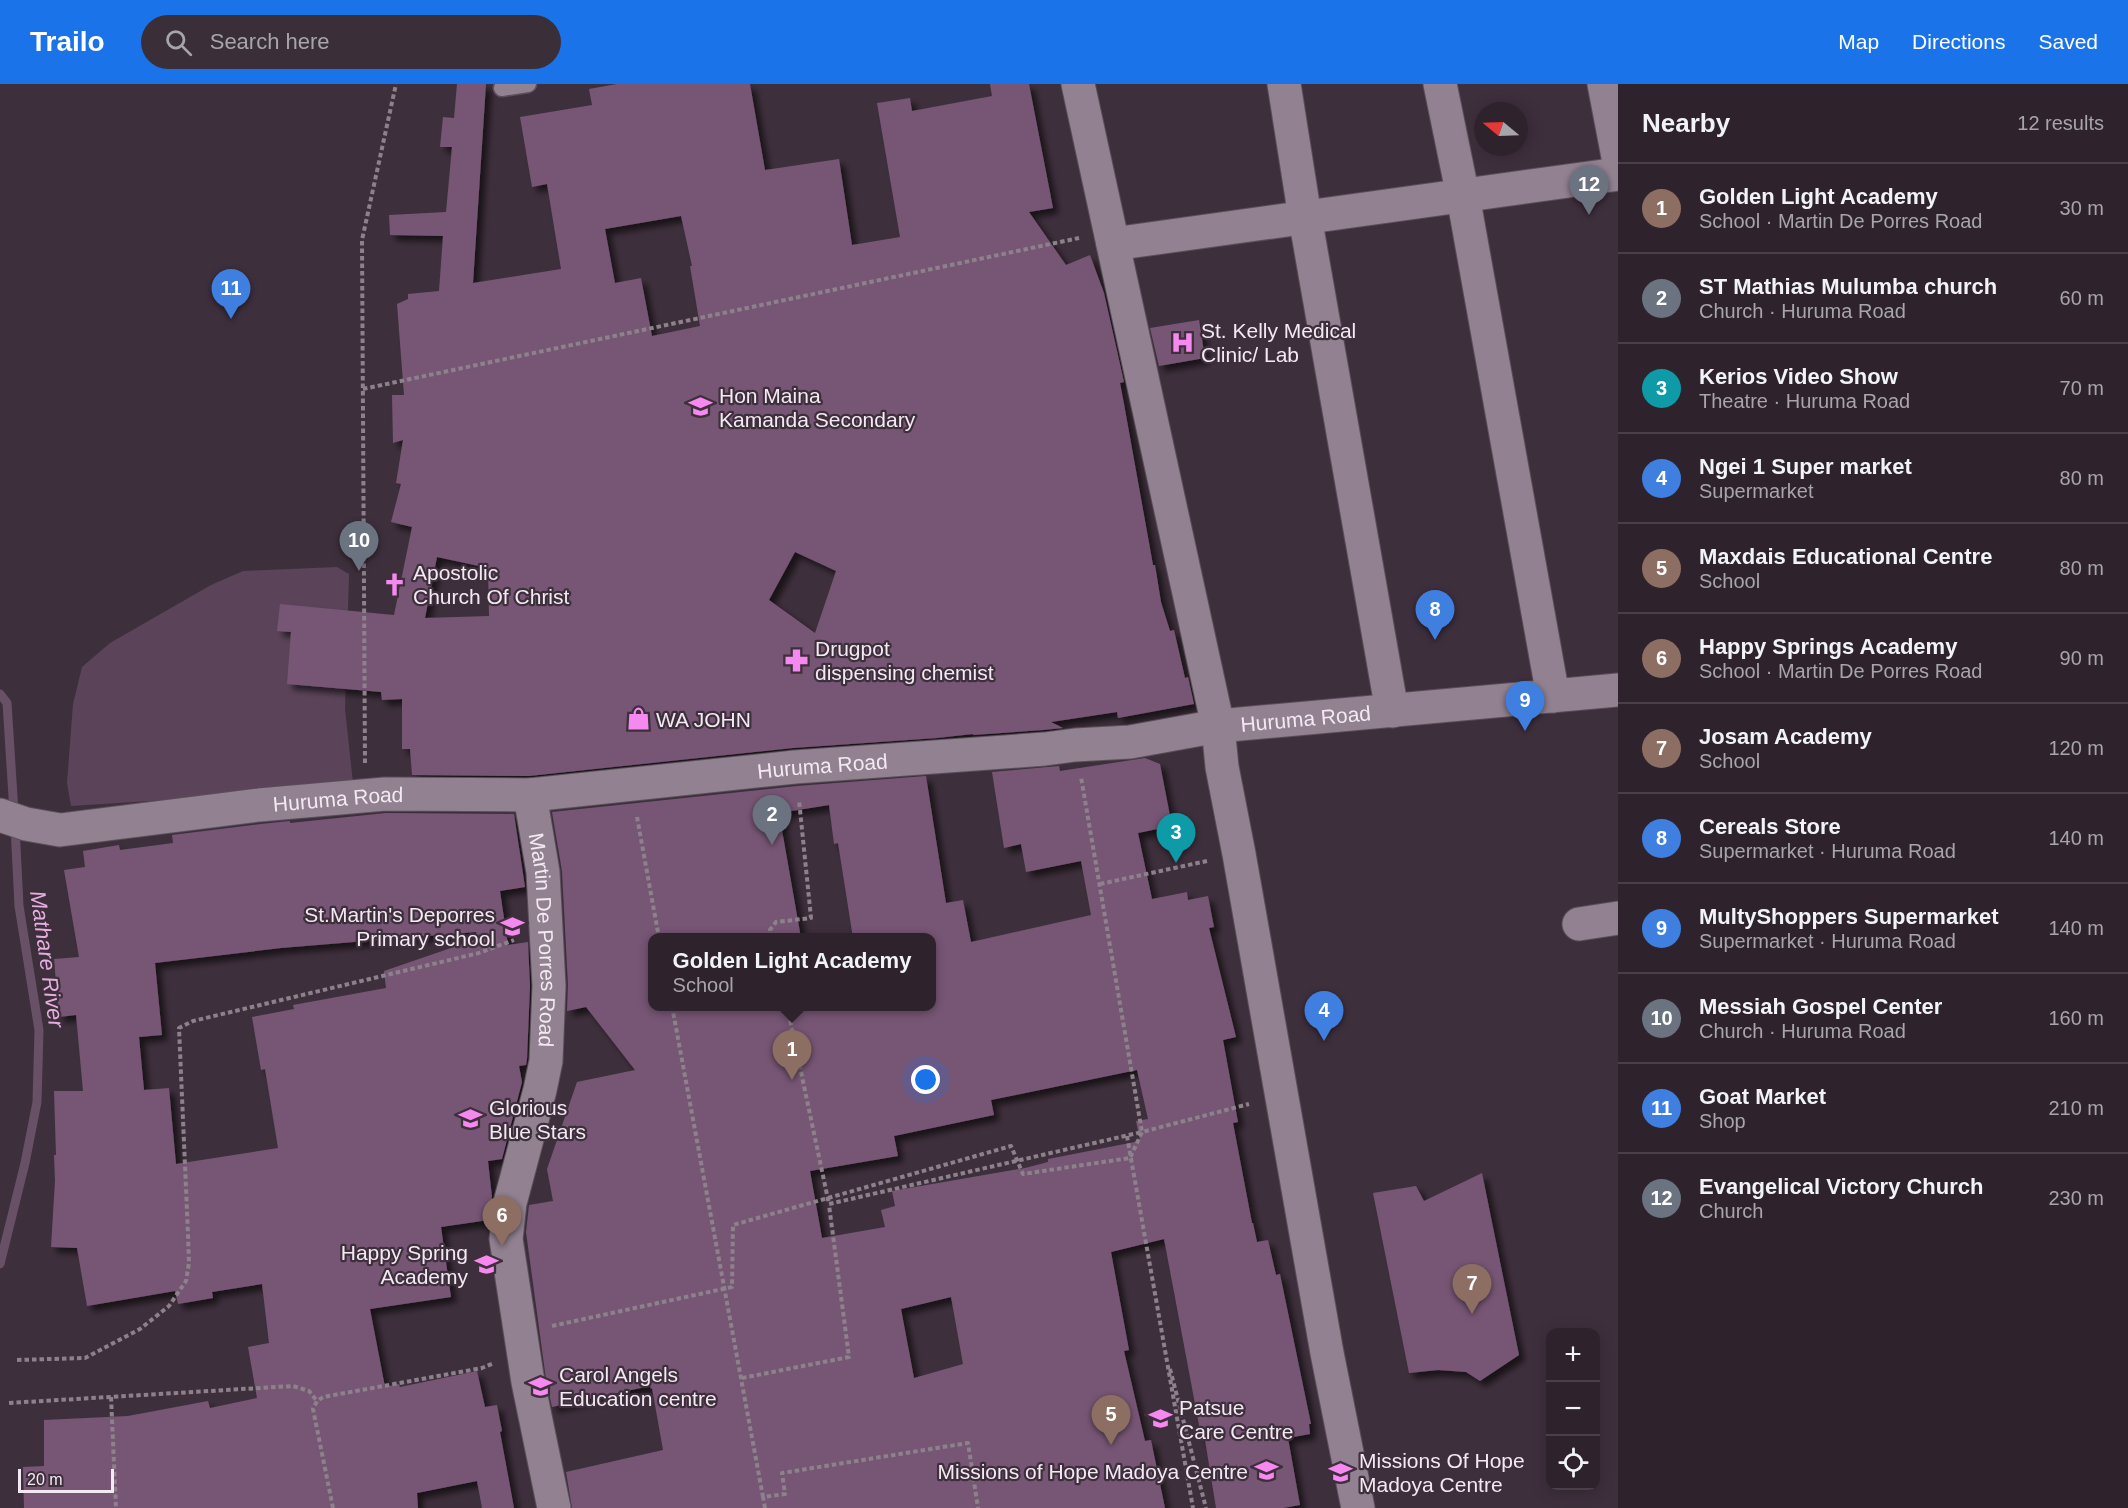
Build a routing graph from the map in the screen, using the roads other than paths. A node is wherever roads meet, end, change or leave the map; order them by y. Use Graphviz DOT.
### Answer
graph roads {
  1 [pos="528,84"];
  2 [pos="1078,84"];
  3 [pos="1284,84"];
  4 [pos="1440,84"];
  5 [pos="1604,84"];
  6 [pos="502,88"];
  7 [pos="1618,157"];
  8 [pos="1618,174"];
  9 [pos="1463,196"];
  10 [pos="1305,217"];
  11 [pos="1112,237"];
  12 [pos="1618,690"];
  13 [pos="1553,696"];
  14 [pos="1392,711"];
  15 [pos="1218,726"];
  16 [pos="530,795"];
  17 [pos="13,820"];
  18 [pos="1618,918"];
  19 [pos="1579,924"];
  20 [pos="555,1508"];
  21 [pos="1358,1508"];
  1 -- 6 [label="lane"];
  2 -- 11 [label="street"];
  3 -- 10 [label="street"];
  4 -- 9 [label="street"];
  5 -- 7 [label="street"];
  8 -- 9 [label="street"];
  9 -- 10 [label="street"];
  9 -- 13 [label="street"];
  10 -- 11 [label="street"];
  10 -- 14 [label="street"];
  11 -- 15 [label="street"];
  12 -- 13 [label="street, Huruma Road"];
  13 -- 14 [label="street, Huruma Road"];
  14 -- 15 [label="street, Huruma Road"];
  15 -- 16 [label="street, Huruma Road"];
  15 -- 21 [label="street"];
  16 -- 17 [label="street, Huruma Road"];
  16 -- 20 [label="street, Martin De Porres Road"];
  18 -- 19 [label="street"];
}
